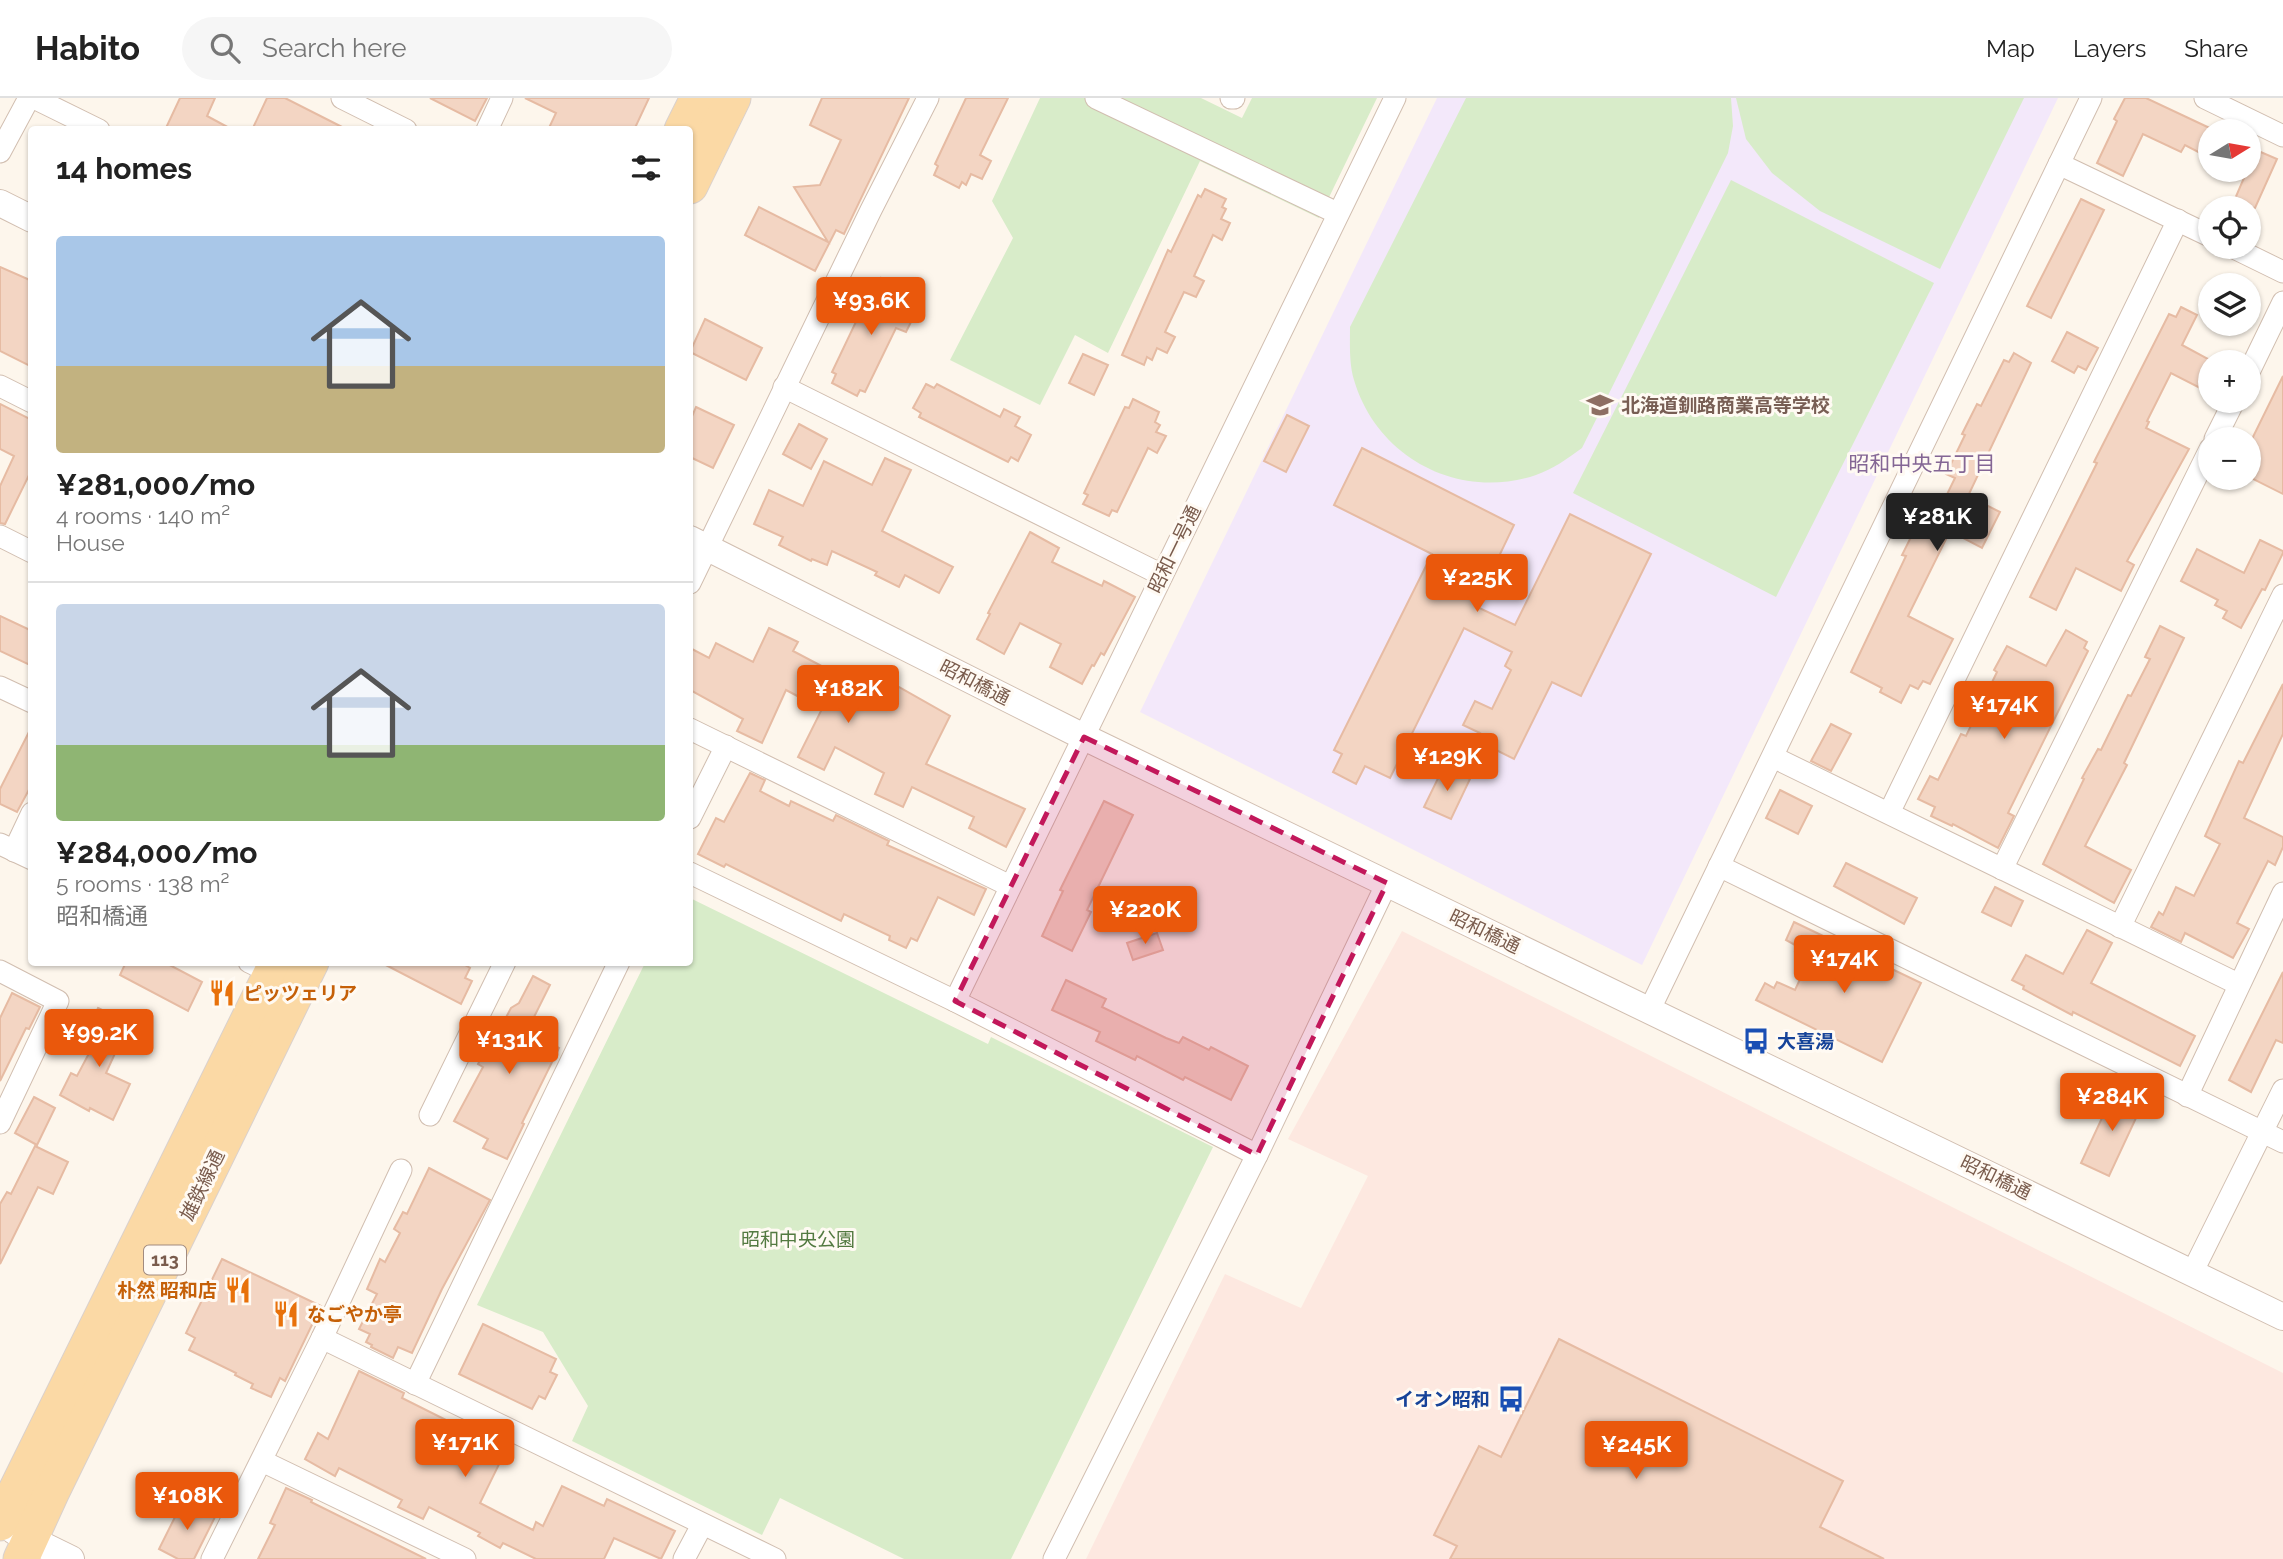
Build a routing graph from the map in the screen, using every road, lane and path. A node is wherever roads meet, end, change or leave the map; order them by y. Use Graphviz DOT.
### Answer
graph roads {
  1 [pos="32,98"];
  2 [pos="342,98"];
  3 [pos="502,98"];
  4 [pos="698,98"];
  5 [pos="733,98"];
  6 [pos="929,98"];
  7 [pos="1096,98"];
  8 [pos="1395,98"];
  9 [pos="2091,98"];
  10 [pos="2205,98"];
  11 [pos="91,126"];
  12 [pos="398,126"];
  13 [pos="489,126"];
  14 [pos="684,126"];
  15 [pos="2283,136"];
  16 [pos="0,152"];
  17 [pos="2059,164"];
  18 [pos="693,180"];
  19 [pos="0,204"];
  20 [pos="1337,213"];
  21 [pos="28,217"];
  22 [pos="2178,220"];
  23 [pos="2198,230"];
  24 [pos="2256,259"];
  25 [pos="2283,272"];
  26 [pos="2283,303"];
  27 [pos="2260,350"];
  28 [pos="0,386"];
  29 [pos="784,387"];
  30 [pos="28,400"];
  31 [pos="2198,473"];
  32 [pos="0,536"];
  33 [pos="698,543"];
  34 [pos="28,550"];
  35 [pos="693,568"];
  36 [pos="1162,575"];
  37 [pos="2283,595"];
  38 [pos="0,687"];
  39 [pos="28,700"];
  40 [pos="693,730"];
  41 [pos="1084,737"];
  42 [pos="726,746"];
  43 [pos="1773,757"];
  44 [pos="693,812"];
  45 [pos="1889,813"];
  46 [pos="28,822"];
  47 [pos="15,851"];
  48 [pos="1719,866"];
  49 [pos="2002,869"];
  50 [pos="693,874"];
  51 [pos="1387,883"];
  52 [pos="1010,886"];
  53 [pos="2283,893"];
  54 [pos="2120,927"];
  55 [pos="266,966"];
  56 [pos="309,966"];
  57 [pos="503,966"];
  58 [pos="617,966"];
  59 [pos="0,971"];
  60 [pos="2238,984"];
  61 [pos="955,1001"];
  62 [pos="1649,1011"];
  63 [pos="2283,1090"];
  64 [pos="2187,1096"];
  65 [pos="430,1115"];
  66 [pos="0,1124"];
  67 [pos="2263,1133"];
  68 [pos="2283,1142"];
  69 [pos="1256,1155"];
  70 [pos="401,1170"];
  71 [pos="2193,1271"];
  72 [pos="2283,1317"];
  73 [pos="323,1338"];
  74 [pos="415,1384"];
  75 [pos="262,1461"];
  76 [pos="702,1525"];
  77 [pos="13,1536"];
  78 [pos="71,1559"];
  79 [pos="212,1559"];
  80 [pos="465,1559"];
  81 [pos="684,1559"];
  82 [pos="775,1559"];
  83 [pos="1054,1559"];
  1 -- 11 [label="street"];
  1 -- 16 [label="street"];
  2 -- 12 [label="street"];
  3 -- 13 [label="street"];
  4 -- 14 [label="main road"];
  5 -- 18 [label="main road"];
  6 -- 29 [label="street"];
  7 -- 20 [label="street"];
  8 -- 20 [label="street, 昭和一号通"];
  9 -- 17 [label="street"];
  10 -- 15 [label="street"];
  17 -- 22 [label="street"];
  17 -- 43 [label="street"];
  19 -- 21 [label="street"];
  20 -- 36 [label="street, 昭和一号通"];
  22 -- 23 [label="street"];
  22 -- 45 [label="street"];
  24 -- 25 [label="street"];
  26 -- 27 [label="street"];
  28 -- 30 [label="street"];
  29 -- 33 [label="street"];
  29 -- 36 [label="street"];
  31 -- 49 [label="street"];
  32 -- 34 [label="street"];
  33 -- 35 [label="street"];
  33 -- 41 [label="street, 昭和橋通"];
  36 -- 41 [label="street, 昭和一号通"];
  37 -- 54 [label="street"];
  38 -- 39 [label="street"];
  40 -- 42 [label="street"];
  41 -- 51 [label="street, 昭和橋通"];
  41 -- 52 [label="street, 昭和一号通"];
  42 -- 44 [label="street"];
  42 -- 52 [label="street"];
  43 -- 45 [label="street"];
  43 -- 48 [label="street"];
  45 -- 49 [label="street"];
  46 -- 47 [label="street"];
  48 -- 62 [label="street"];
  48 -- 64 [label="street"];
  49 -- 54 [label="street"];
  50 -- 61 [label="street"];
  51 -- 62 [label="street, 昭和橋通"];
  51 -- 69 [label="street"];
  52 -- 61 [label="street, 昭和一号通"];
  53 -- 60 [label="street"];
  54 -- 60 [label="street"];
  55 -- 77 [label="main road, 雄鉄線通 / 113"];
  56 -- 77 [label="main road, 雄鉄線通 / 113"];
  57 -- 65 [label="street"];
  58 -- 74 [label="street"];
  59 -- 66 [label="street"];
  60 -- 64 [label="street"];
  61 -- 69 [label="street"];
  62 -- 71 [label="street, 昭和橋通"];
  63 -- 67 [label="street"];
  64 -- 67 [label="street"];
  67 -- 68 [label="street"];
  67 -- 71 [label="street"];
  69 -- 83 [label="street"];
  70 -- 73 [label="street"];
  71 -- 72 [label="street, 昭和橋通"];
  73 -- 74 [label="street"];
  73 -- 75 [label="street"];
  74 -- 76 [label="street"];
  75 -- 79 [label="street"];
  75 -- 80 [label="street"];
  76 -- 81 [label="street"];
  76 -- 82 [label="street"];
  77 -- 78 [label="street"];
}
